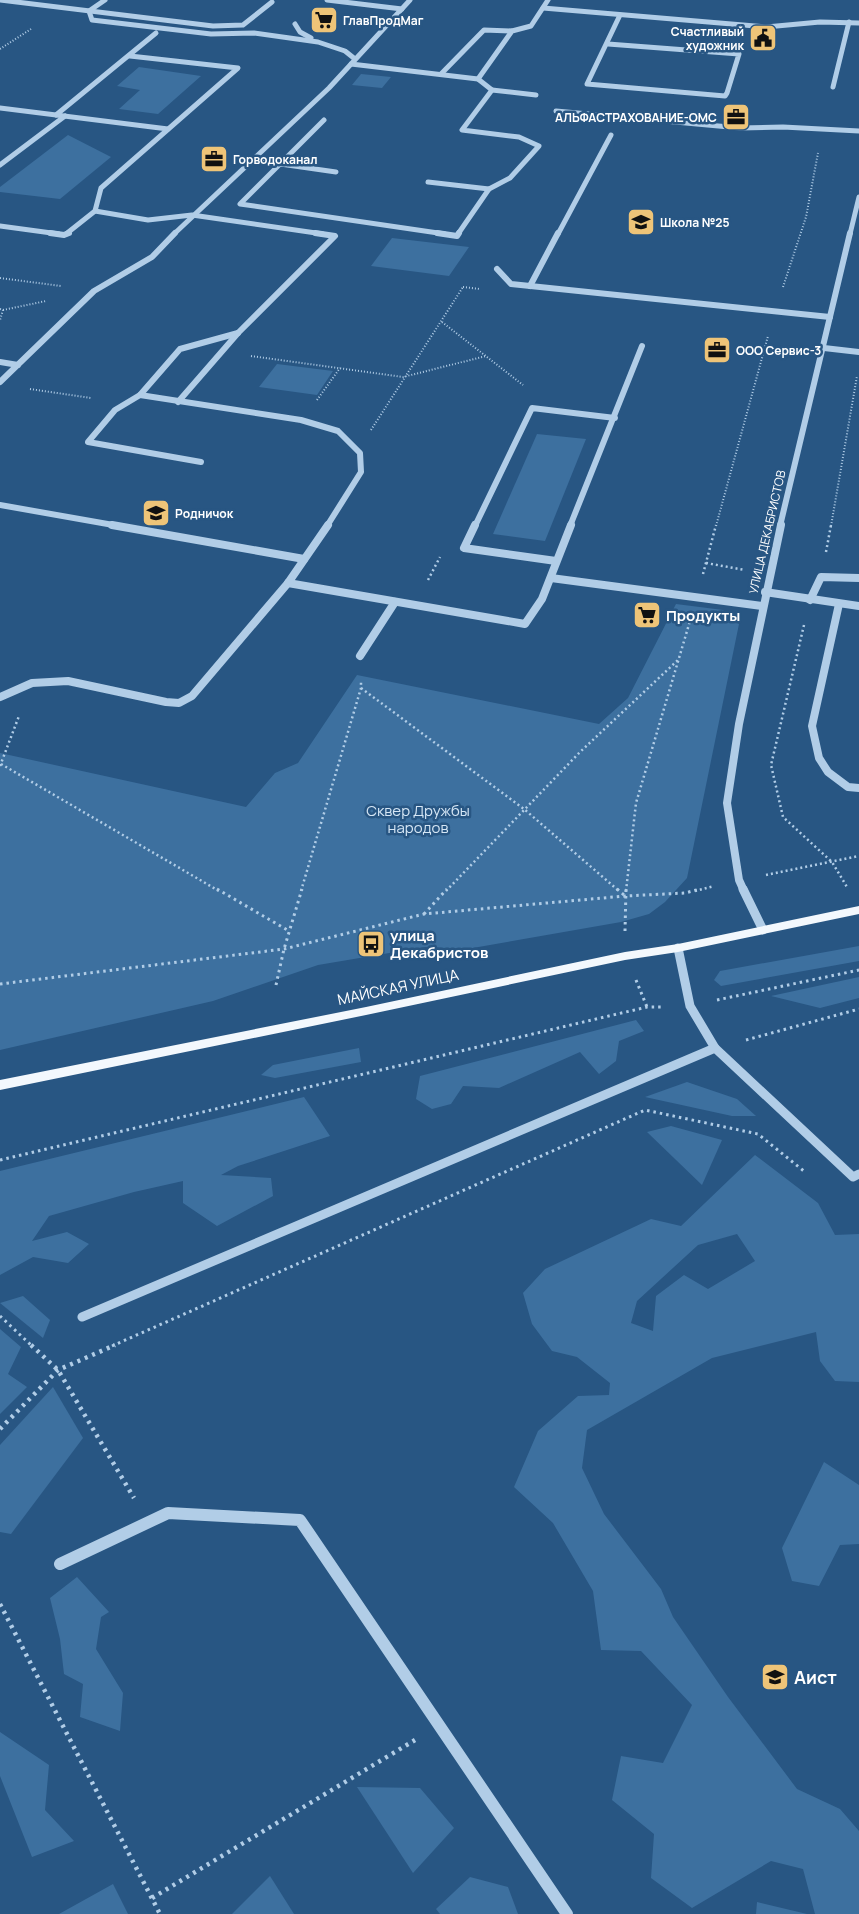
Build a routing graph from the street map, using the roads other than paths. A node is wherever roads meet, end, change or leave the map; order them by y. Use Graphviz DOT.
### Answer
graph roads {
  1 [pos="0,0"];
  2 [pos="105,0"];
  3 [pos="327,0"];
  4 [pos="410,0"];
  5 [pos="548,0"];
  6 [pos="272,2"];
  7 [pos="402,8"];
  8 [pos="544,8"];
  9 [pos="89,11"];
  10 [pos="620,15"];
  11 [pos="849,22"];
  12 [pos="859,23"];
  13 [pos="295,24"];
  14 [pos="512,32"];
  15 [pos="156,33"];
  16 [pos="318,42"];
  17 [pos="608,44"];
  18 [pos="130,56"];
  19 [pos="353,61"];
  20 [pos="442,74"];
  21 [pos="478,79"];
  22 [pos="833,87"];
  23 [pos="492,90"];
  24 [pos="536,95"];
  25 [pos="0,108"];
  26 [pos="556,111"];
  27 [pos="56,115"];
  28 [pos="65,116"];
  29 [pos="324,120"];
  30 [pos="168,129"];
  31 [pos="859,131"];
  32 [pos="611,135"];
  33 [pos="252,160"];
  34 [pos="282,164"];
  35 [pos="0,165"];
  36 [pos="336,172"];
  37 [pos="428,182"];
  38 [pos="489,189"];
  39 [pos="859,197"];
  40 [pos="95,211"];
  41 [pos="192,215"];
  42 [pos="0,226"];
  43 [pos="498,269"];
  44 [pos="530,286"];
  45 [pos="830,317"];
  46 [pos="238,333"];
  47 [pos="642,346"];
  48 [pos="824,348"];
  49 [pos="859,352"];
  50 [pos="0,362"];
  51 [pos="18,365"];
  52 [pos="0,382"];
  53 [pos="140,395"];
  54 [pos="178,402"];
  55 [pos="616,418"];
  56 [pos="201,462"];
  57 [pos="0,505"];
  58 [pos="304,559"];
  59 [pos="556,561"];
  60 [pos="551,578"];
  61 [pos="859,578"];
  62 [pos="288,583"];
  63 [pos="765,592"];
  64 [pos="810,600"];
  65 [pos="395,602"];
  66 [pos="839,604"];
  67 [pos="762,606"];
  68 [pos="859,606"];
  69 [pos="360,656"];
  70 [pos="0,698"];
  71 [pos="859,788"];
  72 [pos="859,910"];
  73 [pos="763,930"];
  74 [pos="678,948"];
  75 [pos="716,1048"];
  76 [pos="31,1079"];
  77 [pos="0,1085"];
  78 [pos="0,1090"];
  79 [pos="859,1174"];
  80 [pos="82,1317"];
  81 [pos="60,1564"];
  82 [pos="567,1914"];
  1 -- 9 [label="street"];
  2 -- 9 [label="street"];
  3 -- 7 [label="street"];
  4 -- 7 [label="street"];
  5 -- 8 [label="street"];
  6 -- 9 [label="street"];
  7 -- 19 [label="street"];
  8 -- 10 [label="street"];
  8 -- 14 [label="street"];
  9 -- 16 [label="street"];
  10 -- 11 [label="street"];
  10 -- 17 [label="street"];
  11 -- 12 [label="street"];
  11 -- 22 [label="street"];
  13 -- 16 [label="street"];
  14 -- 20 [label="street"];
  14 -- 21 [label="street"];
  15 -- 18 [label="street"];
  16 -- 19 [label="street"];
  17 -- 17 [label="street"];
  18 -- 27 [label="street"];
  18 -- 30 [label="street"];
  19 -- 20 [label="street"];
  19 -- 33 [label="street"];
  20 -- 21 [label="street"];
  21 -- 23 [label="street"];
  23 -- 24 [label="street"];
  23 -- 38 [label="street"];
  25 -- 27 [label="street"];
  26 -- 31 [label="street"];
  27 -- 28 [label="street"];
  28 -- 30 [label="street"];
  28 -- 35 [label="street"];
  29 -- 34 [label="street"];
  30 -- 40 [label="street"];
  32 -- 44 [label="street"];
  33 -- 34 [label="street"];
  33 -- 41 [label="street"];
  34 -- 36 [label="street"];
  34 -- 38 [label="street"];
  37 -- 38 [label="street"];
  39 -- 45 [label="street, УЛИЦА ДЕКАБРИСТОВ"];
  40 -- 41 [label="street"];
  40 -- 42 [label="street"];
  41 -- 46 [label="street"];
  41 -- 51 [label="street"];
  43 -- 44 [label="lane"];
  44 -- 45 [label="lane"];
  45 -- 48 [label="street, УЛИЦА ДЕКАБРИСТОВ"];
  46 -- 53 [label="street"];
  46 -- 54 [label="street"];
  47 -- 55 [label="street"];
  48 -- 49 [label="street"];
  48 -- 63 [label="street, УЛИЦА ДЕКАБРИСТОВ"];
  50 -- 51 [label="street"];
  51 -- 52 [label="street"];
  53 -- 54 [label="street"];
  53 -- 56 [label="street"];
  54 -- 58 [label="street"];
  55 -- 59 [label="street"];
  55 -- 59 [label="lane"];
  57 -- 58 [label="street"];
  58 -- 62 [label="street"];
  59 -- 60 [label="street"];
  60 -- 65 [label="street"];
  60 -- 67 [label="street"];
  61 -- 64 [label="street"];
  62 -- 65 [label="street"];
  62 -- 70 [label="lane"];
  63 -- 64 [label="street"];
  63 -- 67 [label="street, УЛИЦА ДЕКАБРИСТОВ"];
  64 -- 66 [label="street"];
  65 -- 69 [label="street"];
  66 -- 68 [label="street"];
  66 -- 71 [label="street"];
  67 -- 73 [label="street, УЛИЦА ДЕКАБРИСТОВ"];
  72 -- 73 [label="main road, МАЙСКАЯ УЛИЦА"];
  73 -- 74 [label="main road, МАЙСКАЯ УЛИЦА"];
  74 -- 75 [label="street"];
  74 -- 76 [label="main road, МАЙСКАЯ УЛИЦА"];
  75 -- 79 [label="street"];
  75 -- 80 [label="street"];
  76 -- 77 [label="main road, МАЙСКАЯ УЛИЦА"];
  76 -- 78 [label="main road, МАЙСКАЯ УЛИЦА"];
  81 -- 82 [label="lane"];
}
